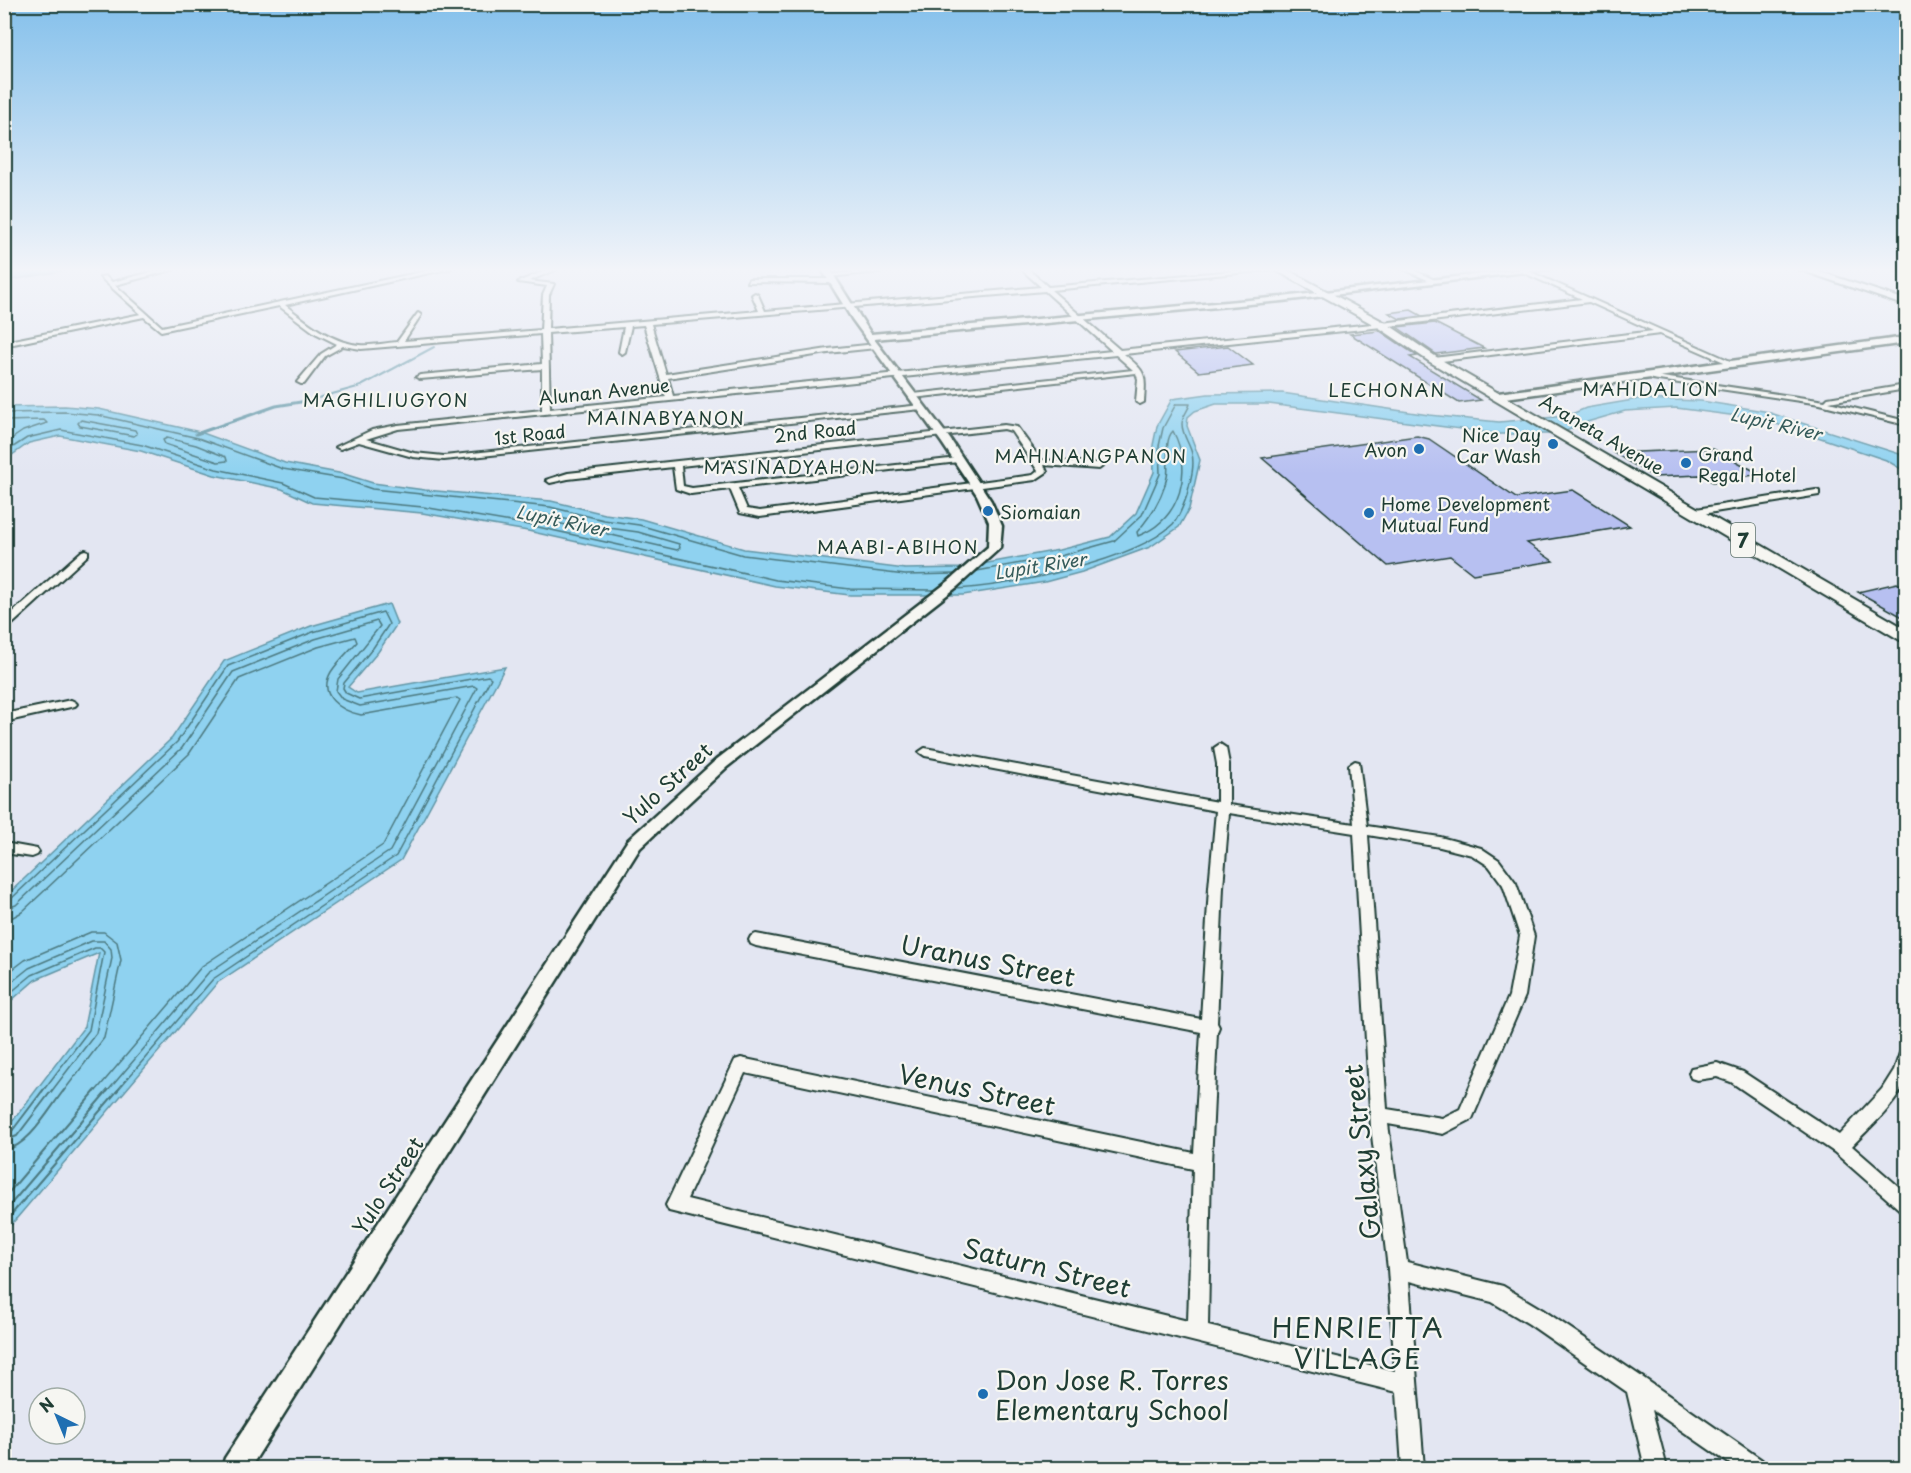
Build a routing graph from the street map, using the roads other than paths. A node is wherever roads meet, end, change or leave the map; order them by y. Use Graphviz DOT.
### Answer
graph roads {
  1 [pos="39,337"];
  2 [pos="322,337"];
  3 [pos="404,337"];
  4 [pos="489,337"];
  5 [pos="545,337"];
  6 [pos="625,337"];
  7 [pos="650,337"];
  8 [pos="869,337"];
  9 [pos="1101,337"];
  10 [pos="1273,337"];
  11 [pos="1398,337"];
  12 [pos="1622,337"];
  13 [pos="1671,337"];
  14 [pos="1906,340"];
  15 [pos="4,344"];
  16 [pos="399,344"];
  17 [pos="340,345"];
  18 [pos="876,346"];
  19 [pos="622,352"];
  20 [pos="1118,352"];
  21 [pos="712,360"];
  22 [pos="1434,360"];
  23 [pos="1733,364"];
  24 [pos="546,366"];
  25 [pos="724,367"];
  26 [pos="1139,371"];
  27 [pos="898,375"];
  28 [pos="665,376"];
  29 [pos="420,377"];
  30 [pos="1652,377"];
  31 [pos="301,382"];
  32 [pos="1906,387"];
  33 [pos="913,396"];
  34 [pos="1498,396"];
  35 [pos="670,399"];
  36 [pos="1140,402"];
  37 [pos="1820,402"];
  38 [pos="921,407"];
  39 [pos="546,412"];
  40 [pos="1906,423"];
  41 [pos="942,434"];
  42 [pos="358,439"];
  43 [pos="340,447"];
  44 [pos="958,460"];
  45 [pos="1038,462"];
  46 [pos="677,464"];
  47 [pos="1099,466"];
  48 [pos="550,480"];
  49 [pos="976,486"];
  50 [pos="732,487"];
  51 [pos="1816,493"];
  52 [pos="1696,512"];
  53 [pos="85,552"];
  54 [pos="4,626"];
  55 [pos="1906,636"];
  56 [pos="71,704"];
  57 [pos="4,718"];
  58 [pos="1220,748"];
  59 [pos="925,752"];
  60 [pos="1355,765"];
  61 [pos="1223,808"];
  62 [pos="1361,831"];
  63 [pos="4,848"];
  64 [pos="32,852"];
  65 [pos="756,940"];
  66 [pos="1211,1027"];
  67 [pos="1906,1058"];
  68 [pos="1697,1072"];
  69 [pos="1380,1115"];
  70 [pos="1840,1146"];
  71 [pos="1202,1163"];
  72 [pos="1906,1204"];
  73 [pos="675,1205"];
  74 [pos="1398,1269"];
  75 [pos="1198,1332"];
  76 [pos="1406,1384"];
  77 [pos="1635,1384"];
  78 [pos="235,1468"];
  79 [pos="1413,1468"];
  80 [pos="1656,1468"];
  81 [pos="1754,1468"];
  1 -- 15 [label="street"];
  2 -- 17 [label="street"];
  3 -- 16 [label="street"];
  4 -- 16 [label="street"];
  5 -- 24 [label="street"];
  6 -- 19 [label="street"];
  7 -- 28 [label="street"];
  8 -- 18 [label="street, Yulo Street"];
  9 -- 20 [label="street"];
  10 -- 20 [label="street, Alunan Avenue"];
  11 -- 22 [label="main road, Araneta Avenue / 7"];
  12 -- 22 [label="street"];
  13 -- 23 [label="street"];
  14 -- 23 [label="street"];
  16 -- 17 [label="street"];
  17 -- 31 [label="street"];
  18 -- 25 [label="street"];
  18 -- 27 [label="street, Yulo Street"];
  20 -- 26 [label="street"];
  20 -- 27 [label="street, Alunan Avenue"];
  21 -- 25 [label="street"];
  22 -- 34 [label="main road, Araneta Avenue / 7"];
  23 -- 30 [label="street"];
  24 -- 29 [label="street"];
  24 -- 39 [label="street"];
  25 -- 28 [label="street"];
  26 -- 33 [label="street"];
  26 -- 36 [label="street"];
  27 -- 33 [label="street, Yulo Street"];
  27 -- 35 [label="street, Alunan Avenue"];
  28 -- 35 [label="street"];
  30 -- 34 [label="street"];
  30 -- 37 [label="street"];
  32 -- 37 [label="street"];
  33 -- 38 [label="street, Yulo Street"];
  34 -- 52 [label="main road, Araneta Avenue / 7"];
  35 -- 39 [label="street, Alunan Avenue"];
  37 -- 40 [label="street"];
  38 -- 41 [label="street, Yulo Street"];
  38 -- 42 [label="street, 1st Road"];
  39 -- 42 [label="street, Alunan Avenue"];
  41 -- 44 [label="street, Yulo Street"];
  41 -- 45 [label="street, 2nd Road"];
  41 -- 46 [label="street, 2nd Road"];
  42 -- 43 [label="street, Alunan Avenue"];
  44 -- 49 [label="street, Yulo Street"];
  44 -- 50 [label="street"];
  45 -- 47 [label="street"];
  45 -- 49 [label="street"];
  46 -- 48 [label="street, 2nd Road"];
  46 -- 50 [label="street"];
  49 -- 50 [label="street"];
  49 -- 78 [label="street, Yulo Street"];
  51 -- 52 [label="street"];
  52 -- 55 [label="main road, Araneta Avenue / 7"];
  53 -- 54 [label="street"];
  56 -- 57 [label="street"];
  58 -- 61 [label="street"];
  59 -- 61 [label="street"];
  60 -- 62 [label="street, Galaxy Street"];
  61 -- 62 [label="street"];
  61 -- 66 [label="street"];
  62 -- 69 [label="street, Galaxy Street"];
  62 -- 69 [label="street"];
  63 -- 64 [label="street"];
  65 -- 66 [label="street, Uranus Street"];
  66 -- 71 [label="street"];
  67 -- 70 [label="street"];
  68 -- 70 [label="street"];
  69 -- 74 [label="street, Galaxy Street"];
  70 -- 72 [label="street"];
  71 -- 73 [label="street, Venus Street"];
  71 -- 75 [label="street"];
  73 -- 75 [label="street, Saturn Street"];
  74 -- 76 [label="street, Galaxy Street"];
  74 -- 77 [label="street"];
  75 -- 76 [label="street, Saturn Street"];
  76 -- 79 [label="street, Galaxy Street"];
  77 -- 80 [label="street"];
  77 -- 81 [label="street"];
}
